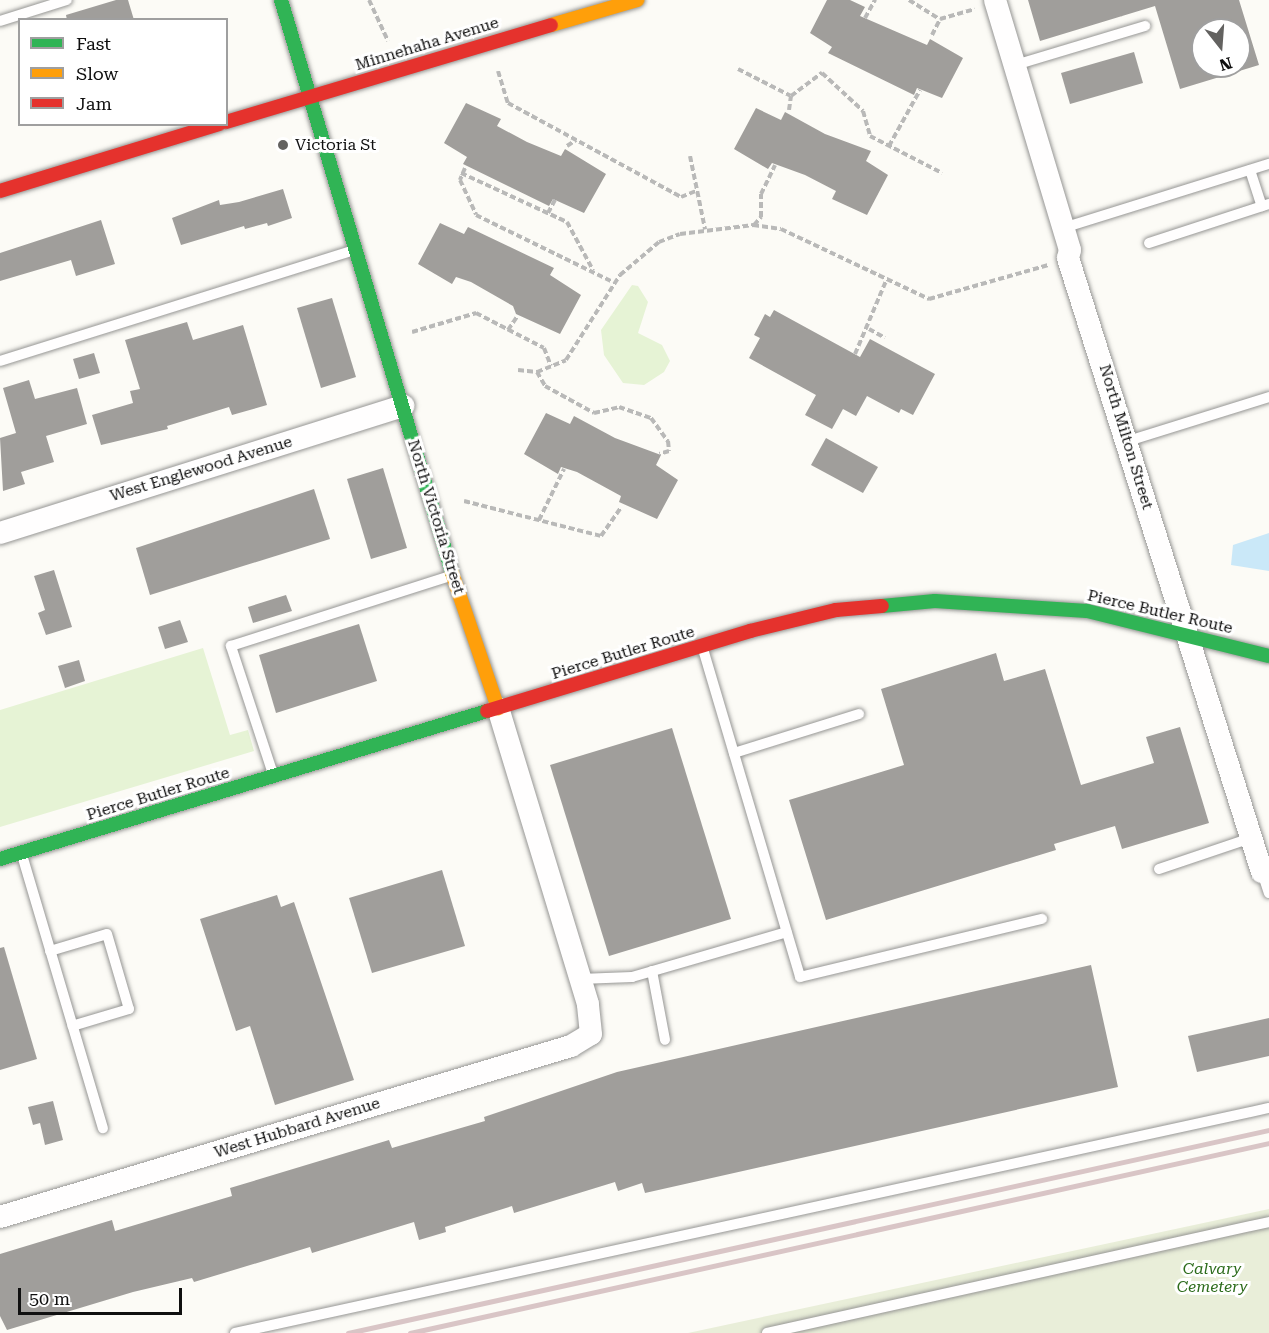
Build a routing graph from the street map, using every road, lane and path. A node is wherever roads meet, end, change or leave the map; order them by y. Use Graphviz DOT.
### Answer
graph roads {
  1 [pos="67,0"];
  2 [pos="281,0"];
  3 [pos="369,0"];
  4 [pos="637,0"];
  5 [pos="876,0"];
  6 [pos="909,0"];
  7 [pos="996,1"];
  8 [pos="865,18"];
  9 [pos="939,19"];
  10 [pos="0,21"];
  11 [pos="1145,26"];
  12 [pos="932,35"];
  13 [pos="388,40"];
  14 [pos="1015,65"];
  15 [pos="738,69"];
  16 [pos="498,71"];
  17 [pos="920,90"];
  18 [pos="791,96"];
  19 [pos="310,97"];
  20 [pos="789,110"];
  21 [pos="228,121"];
  22 [pos="212,126"];
  23 [pos="576,140"];
  24 [pos="567,146"];
  25 [pos="889,146"];
  26 [pos="690,156"];
  27 [pos="1269,164"];
  28 [pos="775,165"];
  29 [pos="465,168"];
  30 [pos="1250,170"];
  31 [pos="461,172"];
  32 [pos="942,173"];
  33 [pos="0,191"];
  34 [pos="696,191"];
  35 [pos="555,200"];
  36 [pos="1265,205"];
  37 [pos="548,213"];
  38 [pos="753,225"];
  39 [pos="1063,228"];
  40 [pos="705,229"];
  41 [pos="1149,243"];
  42 [pos="355,250"];
  43 [pos="1068,258"];
  44 [pos="593,270"];
  45 [pos="886,281"];
  46 [pos="613,282"];
  47 [pos="518,315"];
  48 [pos="869,329"];
  49 [pos="507,330"];
  50 [pos="412,332"];
  51 [pos="885,338"];
  52 [pos="855,354"];
  53 [pos="0,361"];
  54 [pos="551,366"];
  55 [pos="518,370"];
  56 [pos="537,372"];
  57 [pos="1269,397"];
  58 [pos="403,406"];
  59 [pos="1128,441"];
  60 [pos="659,454"];
  61 [pos="564,469"];
  62 [pos="464,501"];
  63 [pos="621,507"];
  64 [pos="539,520"];
  65 [pos="0,532"];
  66 [pos="453,575"];
  67 [pos="1184,632"];
  68 [pos="702,646"];
  69 [pos="1269,656"];
  70 [pos="498,708"];
  71 [pos="859,714"];
  72 [pos="734,753"];
  73 [pos="274,777"];
  74 [pos="1251,838"];
  75 [pos="21,852"];
  76 [pos="0,859"];
  77 [pos="1159,869"];
  78 [pos="1266,883"];
  79 [pos="1042,919"];
  80 [pos="787,932"];
  81 [pos="50,951"];
  82 [pos="652,971"];
  83 [pos="580,979"];
  84 [pos="72,1026"];
  85 [pos="591,1034"];
  86 [pos="665,1040"];
  87 [pos="1269,1108"];
  88 [pos="103,1128"];
  89 [pos="0,1217"];
  90 [pos="1269,1222"];
  91 [pos="235,1333"];
  92 [pos="767,1333"];
  1 -- 10 [label="lane"];
  2 -- 19 [label="street, North Victoria Street"];
  3 -- 13 [label="path"];
  4 -- 19 [label="street, Minnehaha Avenue"];
  5 -- 8 [label="path"];
  6 -- 9 [label="path"];
  7 -- 9 [label="path"];
  7 -- 14 [label="street, North Milton Street"];
  9 -- 12 [label="path"];
  11 -- 14 [label="lane"];
  14 -- 39 [label="street, North Milton Street"];
  15 -- 18 [label="path"];
  16 -- 23 [label="path"];
  17 -- 25 [label="path"];
  18 -- 20 [label="path"];
  18 -- 25 [label="path"];
  19 -- 21 [label="street, Minnehaha Avenue"];
  19 -- 42 [label="street, North Victoria Street"];
  22 -- 33 [label="street"];
  23 -- 24 [label="path"];
  23 -- 34 [label="path"];
  25 -- 32 [label="path"];
  26 -- 34 [label="path"];
  27 -- 30 [label="lane"];
  28 -- 38 [label="path"];
  29 -- 31 [label="path"];
  30 -- 36 [label="lane"];
  30 -- 39 [label="lane"];
  31 -- 37 [label="path"];
  31 -- 44 [label="path"];
  34 -- 40 [label="path"];
  35 -- 37 [label="path"];
  36 -- 41 [label="lane"];
  37 -- 44 [label="path"];
  38 -- 40 [label="path"];
  38 -- 45 [label="path"];
  39 -- 43 [label="street, North Milton Street"];
  40 -- 46 [label="path"];
  42 -- 53 [label="lane"];
  42 -- 58 [label="street, North Victoria Street"];
  43 -- 45 [label="path"];
  43 -- 59 [label="street, North Milton Street"];
  44 -- 46 [label="path"];
  45 -- 48 [label="path"];
  46 -- 54 [label="path"];
  47 -- 49 [label="path"];
  48 -- 51 [label="path"];
  48 -- 52 [label="path"];
  49 -- 50 [label="path"];
  49 -- 54 [label="path"];
  54 -- 56 [label="path"];
  55 -- 56 [label="path"];
  56 -- 60 [label="path"];
  57 -- 59 [label="lane"];
  58 -- 65 [label="street, West Englewood Avenue"];
  58 -- 66 [label="street, North Victoria Street"];
  59 -- 67 [label="street, North Milton Street"];
  61 -- 64 [label="path"];
  62 -- 64 [label="path"];
  63 -- 64 [label="path"];
  66 -- 70 [label="street, North Victoria Street"];
  66 -- 73 [label="lane"];
  67 -- 68 [label="street, Pierce Butler Route"];
  67 -- 69 [label="street, Pierce Butler Route"];
  67 -- 74 [label="street, North Milton Street"];
  68 -- 70 [label="street, Pierce Butler Route"];
  68 -- 72 [label="lane"];
  70 -- 73 [label="street, Pierce Butler Route"];
  70 -- 83 [label="street, North Victoria Street"];
  71 -- 72 [label="lane"];
  72 -- 80 [label="lane"];
  73 -- 75 [label="street, Pierce Butler Route"];
  74 -- 77 [label="lane"];
  74 -- 78 [label="street, North Milton Street"];
  75 -- 76 [label="street, Pierce Butler Route"];
  75 -- 81 [label="lane"];
  79 -- 80 [label="lane"];
  80 -- 82 [label="lane"];
  81 -- 84 [label="lane"];
  81 -- 84 [label="lane"];
  82 -- 83 [label="lane"];
  82 -- 86 [label="lane"];
  83 -- 85 [label="street, North Victoria Street"];
  84 -- 88 [label="lane"];
  85 -- 89 [label="street, West Hubbard Avenue"];
  87 -- 91 [label="lane"];
  90 -- 92 [label="lane"];
}
